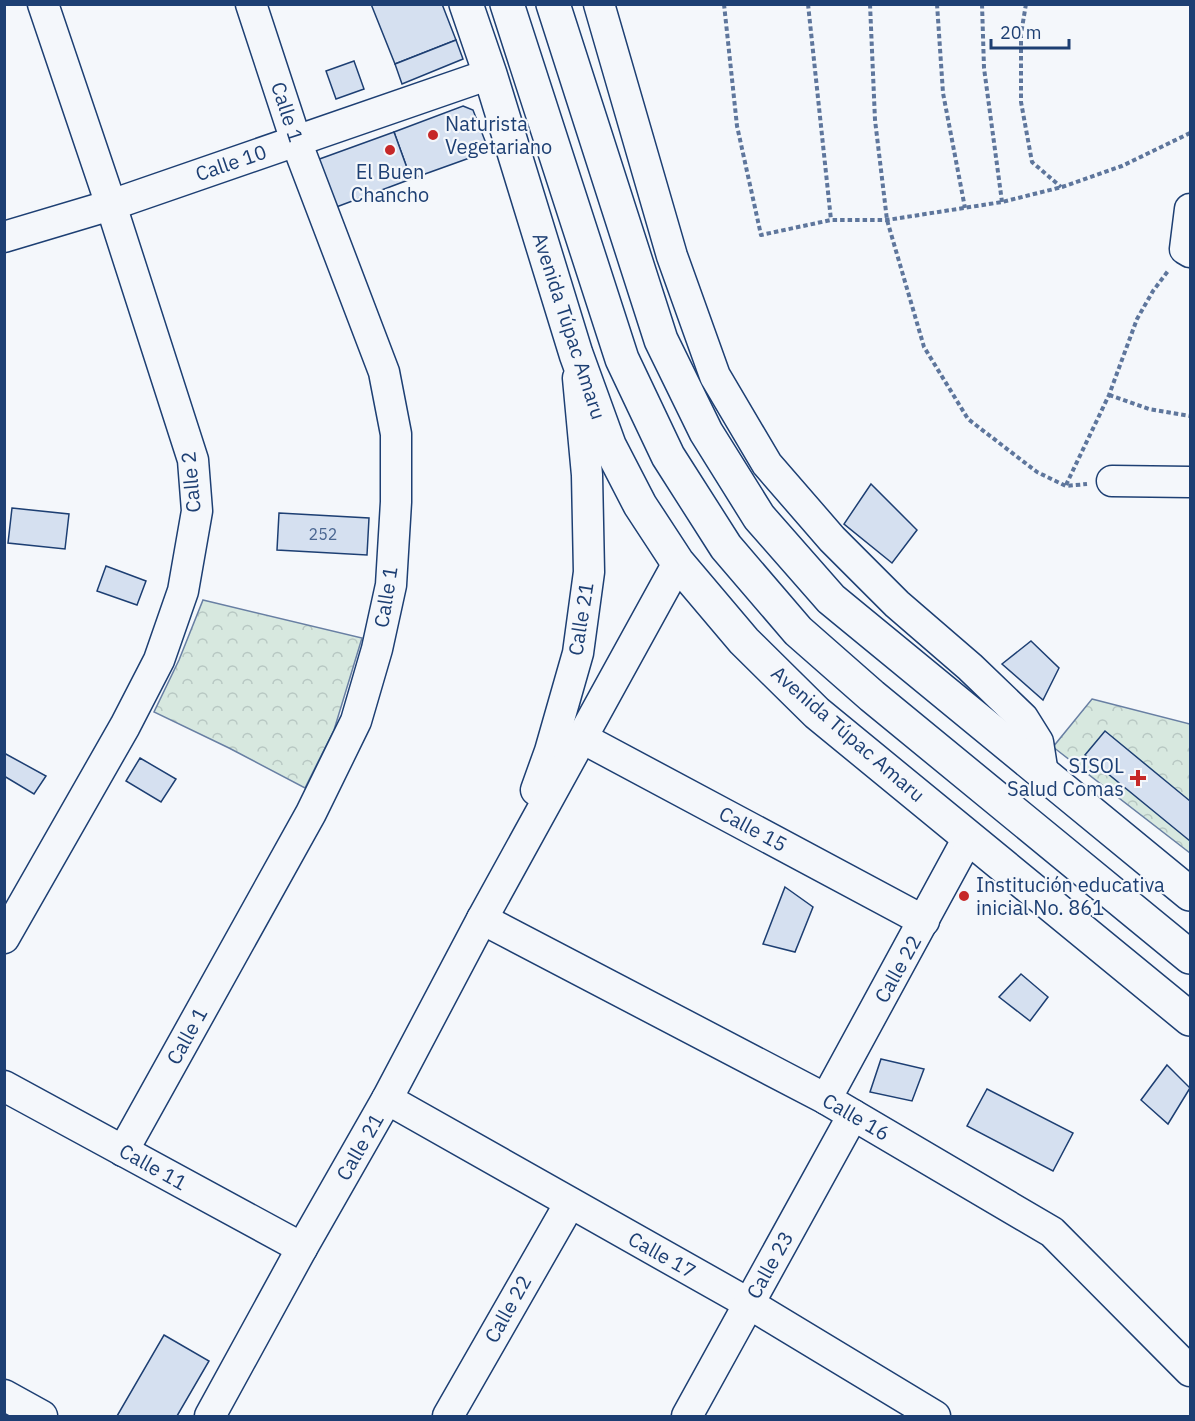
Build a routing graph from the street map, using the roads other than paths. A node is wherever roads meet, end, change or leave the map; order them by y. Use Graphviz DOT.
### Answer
graph roads {
  1 [pos="43,4"];
  2 [pos="251,4"];
  3 [pos="466,4"];
  4 [pos="507,4"];
  5 [pos="553,4"];
  6 [pos="599,4"];
  7 [pos="490,74"];
  8 [pos="296,141"];
  9 [pos="111,205"];
  10 [pos="1191,209"];
  11 [pos="4,237"];
  12 [pos="1188,250"];
  13 [pos="576,354"];
  14 [pos="1112,481"];
  15 [pos="1191,482"];
  16 [pos="678,563"];
  17 [pos="582,738"];
  18 [pos="1043,774"];
  19 [pos="968,838"];
  20 [pos="506,875"];
  21 [pos="1191,894"];
  22 [pos="482,919"];
  23 [pos="924,921"];
  24 [pos="4,938"];
  25 [pos="1191,957"];
  26 [pos="1191,1019"];
  27 [pos="4,1086"];
  28 [pos="387,1099"];
  29 [pos="826,1099"];
  30 [pos="853,1115"];
  31 [pos="123,1151"];
  32 [pos="570,1203"];
  33 [pos="302,1248"];
  34 [pos="748,1303"];
  35 [pos="1191,1371"];
  36 [pos="4,1395"];
  37 [pos="932,1415"];
  38 [pos="42,1416"];
  39 [pos="210,1416"];
  40 [pos="448,1416"];
  41 [pos="687,1416"];
  1 -- 9 [label="street, Calle 2"];
  2 -- 8 [label="street, Calle 1"];
  3 -- 7 [label="main road, Avenida Túpac Amaru"];
  4 -- 25 [label="main road, Avenida Túpac Amaru"];
  5 -- 18 [label="main road"];
  6 -- 18 [label="street"];
  7 -- 8 [label="street, Calle 10"];
  7 -- 13 [label="main road, Avenida Túpac Amaru"];
  8 -- 9 [label="street, Calle 10"];
  8 -- 31 [label="street, Calle 1"];
  9 -- 11 [label="street, Calle 10"];
  9 -- 24 [label="street, Calle 2"];
  10 -- 12 [label="street"];
  13 -- 16 [label="main road, Avenida Túpac Amaru"];
  13 -- 20 [label="street, Calle 21"];
  14 -- 15 [label="street"];
  16 -- 17 [label="street, Calle 21"];
  16 -- 19 [label="main road, Avenida Túpac Amaru"];
  17 -- 20 [label="street, Calle 21"];
  17 -- 23 [label="street, Calle 15"];
  18 -- 21 [label="main road"];
  19 -- 23 [label="street, Calle 22"];
  19 -- 26 [label="main road, Avenida Túpac Amaru"];
  20 -- 22 [label="street, Calle 21"];
  22 -- 28 [label="street, Calle 21"];
  22 -- 29 [label="street, Calle 16"];
  23 -- 29 [label="street, Calle 22"];
  27 -- 31 [label="street, Calle 11"];
  28 -- 32 [label="street, Calle 17"];
  28 -- 33 [label="street, Calle 21"];
  29 -- 30 [label="street, Calle 16"];
  30 -- 34 [label="street, Calle 23"];
  30 -- 35 [label="street, Calle 16"];
  31 -- 33 [label="street, Calle 11"];
  32 -- 34 [label="street, Calle 17"];
  32 -- 40 [label="street, Calle 22"];
  33 -- 39 [label="street, Calle 21"];
  34 -- 37 [label="street, Calle 17"];
  34 -- 41 [label="street, Calle 23"];
  36 -- 38 [label="street"];
}
